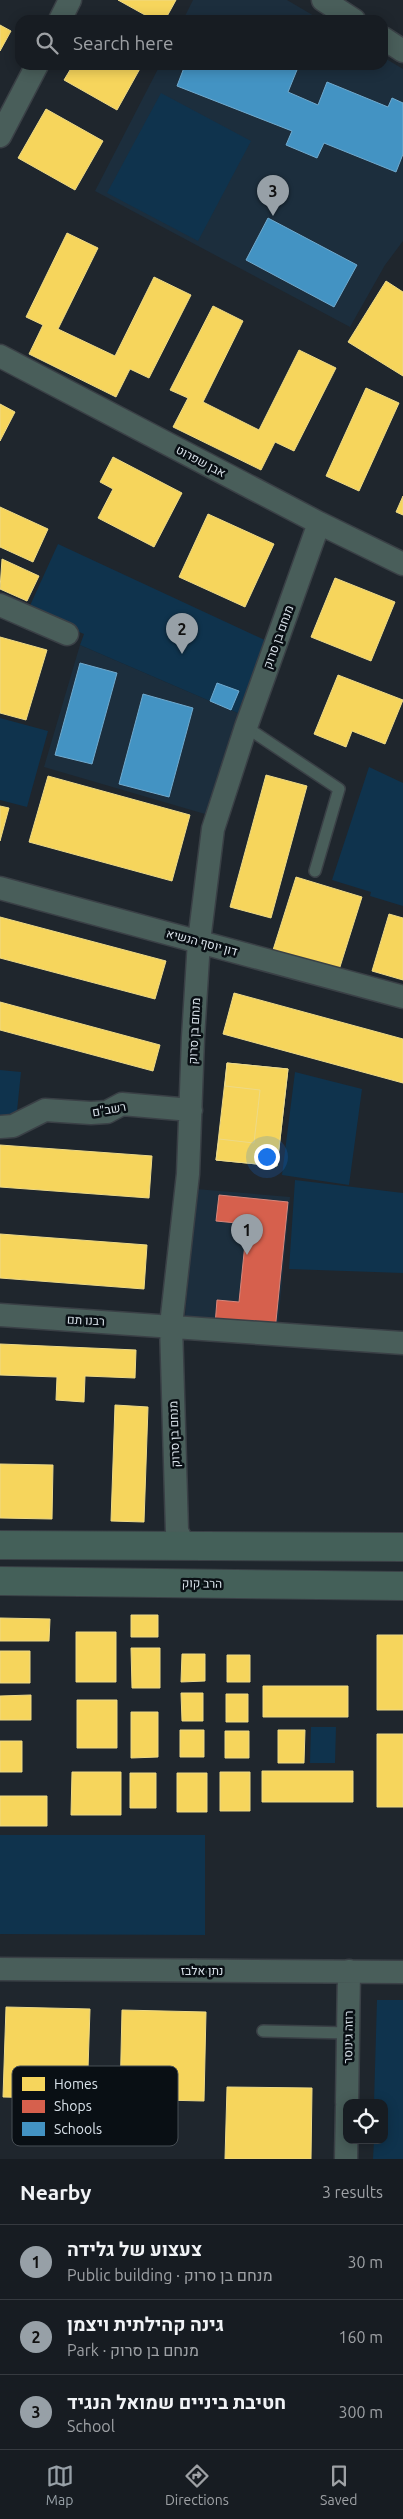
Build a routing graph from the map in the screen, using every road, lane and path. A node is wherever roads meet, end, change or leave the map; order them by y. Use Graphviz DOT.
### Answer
graph roads {
  1 [pos="70,0"];
  2 [pos="323,0"];
  3 [pos="62,15"];
  4 [pos="346,15"];
  5 [pos="388,41"];
  6 [pos="403,51"];
  7 [pos="35,70"];
  8 [pos="0,136"];
  9 [pos="0,356"];
  10 [pos="318,523"];
  11 [pos="403,564"];
  12 [pos="0,605"];
  13 [pos="67,634"];
  14 [pos="246,727"];
  15 [pos="315,870"];
  16 [pos="0,888"];
  17 [pos="199,941"];
  18 [pos="403,997"];
  19 [pos="191,1110"];
  20 [pos="0,1127"];
  21 [pos="0,1315"];
  22 [pos="171,1325"];
  23 [pos="403,1343"];
  24 [pos="0,1545"];
  25 [pos="193,1547"];
  26 [pos="403,1547"];
  27 [pos="0,1581"];
  28 [pos="403,1586"];
  29 [pos="0,1970"];
  30 [pos="349,1971"];
  31 [pos="403,1972"];
  32 [pos="263,2032"];
  33 [pos="348,2033"];
  34 [pos="347,2099"];
  35 [pos="346,2144"];
  36 [pos="346,2159"];
  1 -- 3 [label="street"];
  2 -- 4 [label="street"];
  5 -- 6 [label="street"];
  7 -- 8 [label="street"];
  9 -- 10 [label="street, אבן שפרוט"];
  10 -- 11 [label="street, אבן שפרוט"];
  10 -- 14 [label="street, מנחם בן סרוק"];
  12 -- 13 [label="street"];
  14 -- 15 [label="lane"];
  14 -- 17 [label="street, מנחם בן סרוק"];
  16 -- 17 [label="street, דון יוסף הנשיא"];
  17 -- 18 [label="street, דון יוסף הנשיא"];
  17 -- 19 [label="street, מנחם בן סרוק"];
  19 -- 20 [label="street, רשב\"ם"];
  19 -- 22 [label="street, מנחם בן סרוק"];
  21 -- 22 [label="street, רבנו תם"];
  22 -- 23 [label="street, רבנו תם"];
  22 -- 25 [label="street, מנחם בן סרוק"];
  24 -- 25 [label="main road"];
  25 -- 26 [label="main road"];
  27 -- 28 [label="main road, הרב קוק"];
  29 -- 30 [label="street, נתן אלבז"];
  30 -- 31 [label="street, נתן אלבז"];
  30 -- 33 [label="street, רוזה גינוסר"];
  32 -- 33 [label="lane"];
  33 -- 34 [label="street, רוזה גינוסר"];
  35 -- 36 [label="street"];
}
